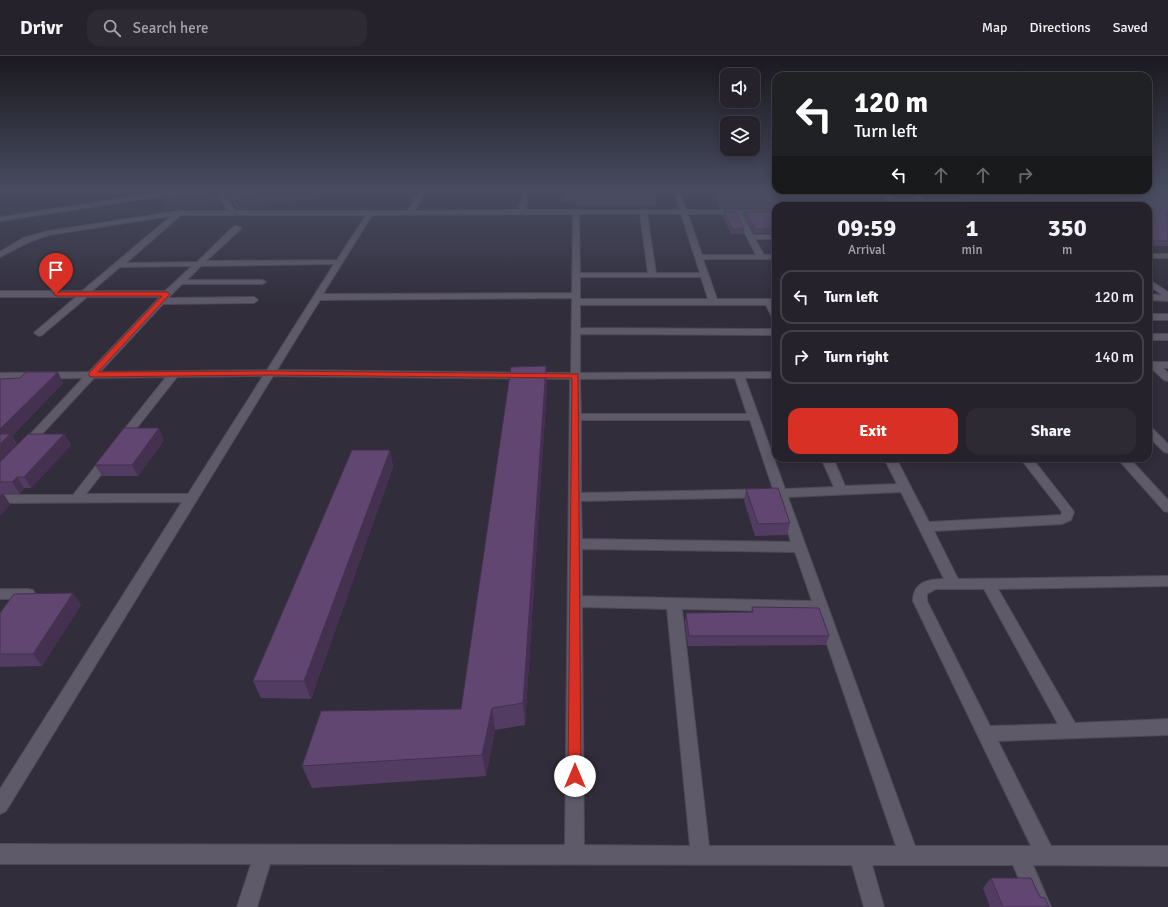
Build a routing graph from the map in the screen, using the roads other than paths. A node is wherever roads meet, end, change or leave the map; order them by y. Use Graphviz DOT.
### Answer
graph roads {
  1 [pos="76,229"];
  2 [pos="161,229"];
  3 [pos="236,229"];
  4 [pos="360,229"];
  5 [pos="576,229"];
  6 [pos="645,229"];
  7 [pos="689,229"];
  8 [pos="745,229"];
  9 [pos="772,237"];
  10 [pos="750,238"];
  11 [pos="0,255"];
  12 [pos="1152,256"];
  13 [pos="1168,256"];
  14 [pos="698,257"];
  15 [pos="761,257"];
  16 [pos="772,257"];
  17 [pos="340,262"];
  18 [pos="119,264"];
  19 [pos="199,264"];
  20 [pos="576,275"];
  21 [pos="652,275"];
  22 [pos="705,275"];
  23 [pos="180,282"];
  24 [pos="262,282"];
  25 [pos="1152,284"];
  26 [pos="0,294"];
  27 [pos="85,294"];
  28 [pos="167,294"];
  29 [pos="318,297"];
  30 [pos="1152,297"];
  31 [pos="1168,297"];
  32 [pos="576,299"];
  33 [pos="254,300"];
  34 [pos="160,301"];
  35 [pos="714,301"];
  36 [pos="772,302"];
  37 [pos="1152,317"];
  38 [pos="1168,317"];
  39 [pos="576,331"];
  40 [pos="772,332"];
  41 [pos="39,333"];
  42 [pos="1152,337"];
  43 [pos="1168,337"];
  44 [pos="1152,365"];
  45 [pos="1168,365"];
  46 [pos="1152,366"];
  47 [pos="270,373"];
  48 [pos="174,374"];
  49 [pos="92,375"];
  50 [pos="739,375"];
  51 [pos="772,375"];
  52 [pos="0,376"];
  53 [pos="576,376"];
  54 [pos="1168,378"];
  55 [pos="576,417"];
  56 [pos="754,417"];
  57 [pos="1152,434"];
  58 [pos="1168,450"];
  59 [pos="16,454"];
  60 [pos="829,462"];
  61 [pos="892,462"];
  62 [pos="1029,462"];
  63 [pos="1127,462"];
  64 [pos="905,488"];
  65 [pos="841,490"];
  66 [pos="781,493"];
  67 [pos="575,497"];
  68 [pos="192,498"];
  69 [pos="0,499"];
  70 [pos="76,499"];
  71 [pos="1168,508"];
  72 [pos="925,527"];
  73 [pos="576,544"];
  74 [pos="800,547"];
  75 [pos="1168,581"];
  76 [pos="954,584"];
  77 [pos="988,584"];
  78 [pos="0,594"];
  79 [pos="28,594"];
  80 [pos="575,601"];
  81 [pos="674,603"];
  82 [pos="821,607"];
  83 [pos="1168,727"];
  84 [pos="1071,731"];
  85 [pos="986,734"];
  86 [pos="0,805"];
  87 [pos="0,854"];
  88 [pos="264,854"];
  89 [pos="574,855"];
  90 [pos="700,855"];
  91 [pos="860,855"];
  92 [pos="1018,855"];
  93 [pos="1045,855"];
  94 [pos="909,856"];
  95 [pos="1168,856"];
  96 [pos="247,907"];
  97 [pos="874,907"];
  98 [pos="1041,907"];
  1 -- 11 [label="street"];
  2 -- 18 [label="street"];
  3 -- 19 [label="street"];
  4 -- 17 [label="street"];
  5 -- 20 [label="street"];
  6 -- 21 [label="street"];
  7 -- 14 [label="street"];
  8 -- 10 [label="street"];
  9 -- 10 [label="street"];
  10 -- 15 [label="street"];
  12 -- 13 [label="street"];
  14 -- 15 [label="street"];
  14 -- 22 [label="street"];
  15 -- 16 [label="street"];
  17 -- 19 [label="street"];
  17 -- 29 [label="street"];
  18 -- 19 [label="street"];
  18 -- 27 [label="street"];
  19 -- 23 [label="street"];
  20 -- 21 [label="street"];
  20 -- 32 [label="street"];
  21 -- 22 [label="street"];
  22 -- 35 [label="street"];
  23 -- 24 [label="street"];
  23 -- 28 [label="street"];
  25 -- 31 [label="street"];
  26 -- 27 [label="street"];
  27 -- 28 [label="street"];
  27 -- 41 [label="street"];
  28 -- 34 [label="street"];
  29 -- 32 [label="street"];
  29 -- 47 [label="street"];
  30 -- 31 [label="street"];
  32 -- 35 [label="street"];
  32 -- 39 [label="street"];
  33 -- 34 [label="street"];
  34 -- 49 [label="street"];
  35 -- 36 [label="street"];
  37 -- 38 [label="street"];
  39 -- 40 [label="street"];
  39 -- 53 [label="street"];
  42 -- 43 [label="street"];
  44 -- 45 [label="street"];
  46 -- 54 [label="street"];
  47 -- 48 [label="street"];
  47 -- 53 [label="street"];
  47 -- 68 [label="street"];
  48 -- 49 [label="street"];
  48 -- 70 [label="street"];
  49 -- 52 [label="street"];
  49 -- 59 [label="street"];
  50 -- 51 [label="street"];
  50 -- 53 [label="street"];
  50 -- 56 [label="street"];
  53 -- 55 [label="street"];
  55 -- 56 [label="street"];
  55 -- 67 [label="street"];
  56 -- 66 [label="street"];
  57 -- 58 [label="street"];
  60 -- 65 [label="street"];
  61 -- 64 [label="street"];
  62 -- 72 [label="street"];
  63 -- 71 [label="street"];
  64 -- 65 [label="street"];
  64 -- 72 [label="street"];
  65 -- 66 [label="street"];
  66 -- 67 [label="street"];
  66 -- 74 [label="street"];
  67 -- 73 [label="street"];
  68 -- 70 [label="street"];
  68 -- 86 [label="street"];
  69 -- 70 [label="street"];
  72 -- 76 [label="street"];
  73 -- 74 [label="street"];
  73 -- 80 [label="street"];
  74 -- 82 [label="street"];
  75 -- 77 [label="street"];
  76 -- 77 [label="street"];
  76 -- 85 [label="street"];
  77 -- 84 [label="street"];
  78 -- 79 [label="street"];
  80 -- 81 [label="street"];
  80 -- 89 [label="street"];
  81 -- 82 [label="street"];
  81 -- 90 [label="street"];
  82 -- 94 [label="street"];
  83 -- 84 [label="street"];
  84 -- 85 [label="street"];
  85 -- 93 [label="street"];
  87 -- 88 [label="street"];
  88 -- 89 [label="street"];
  88 -- 96 [label="street"];
  89 -- 90 [label="street"];
  90 -- 91 [label="street"];
  91 -- 94 [label="street"];
  91 -- 97 [label="street"];
  92 -- 93 [label="street"];
  92 -- 94 [label="street"];
  92 -- 98 [label="street"];
  93 -- 95 [label="street"];
}
